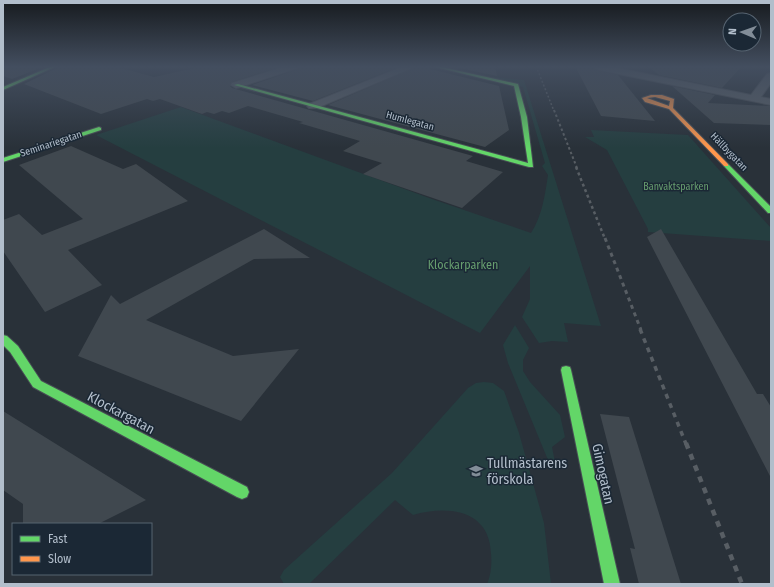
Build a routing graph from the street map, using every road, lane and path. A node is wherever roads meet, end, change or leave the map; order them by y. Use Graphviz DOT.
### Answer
graph roads {
  1 [pos="267,93"];
  2 [pos="344,93"];
  3 [pos="518,93"];
  4 [pos="731,93"];
  5 [pos="758,93"];
  6 [pos="754,98"];
  7 [pos="771,102"];
  8 [pos="313,106"];
  9 [pos="671,108"];
  10 [pos="99,129"];
  11 [pos="3,160"];
  12 [pos="771,211"];
  13 [pos="3,339"];
  14 [pos="566,370"];
  15 [pos="242,492"];
  16 [pos="612,584"];
  1 -- 8 [label="street, Humlegatan"];
  2 -- 8 [label="street"];
  3 -- 8 [label="street, Humlegatan"];
  4 -- 6 [label="street"];
  5 -- 6 [label="street"];
  6 -- 7 [label="street"];
  9 -- 12 [label="street, Hällbygatan"];
  10 -- 11 [label="street, Seminariegatan"];
  13 -- 15 [label="street, Klockargatan"];
  14 -- 16 [label="street, Gimogatan"];
}
